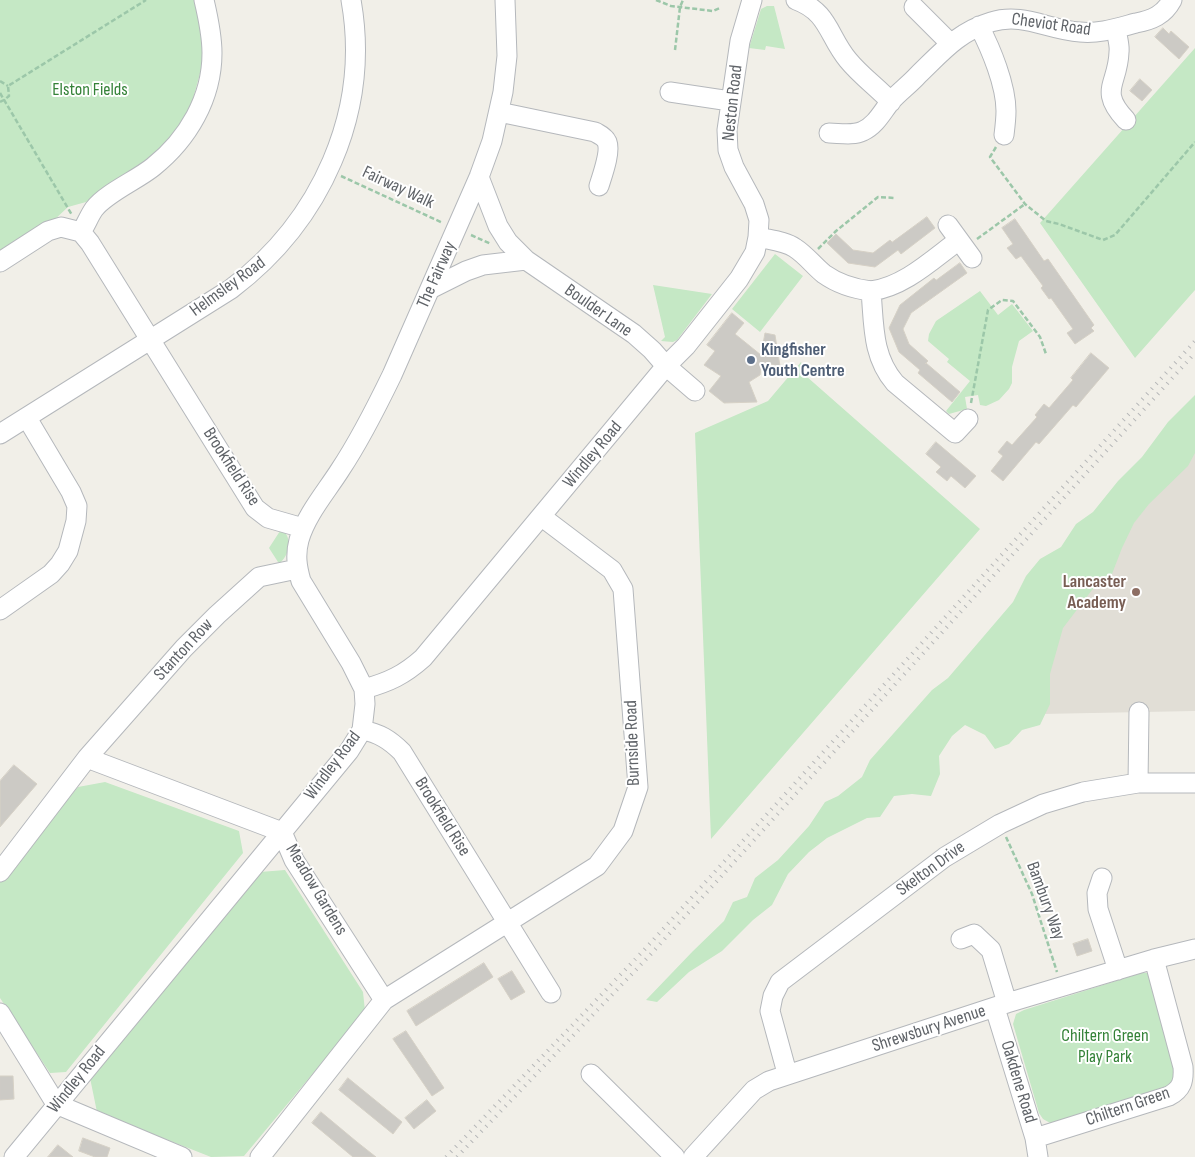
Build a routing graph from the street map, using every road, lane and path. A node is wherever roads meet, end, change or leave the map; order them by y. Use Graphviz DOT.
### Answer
graph roads {
  1 [pos="146,0"];
  2 [pos="204,0"];
  3 [pos="351,0"];
  4 [pos="505,0"];
  5 [pos="656,0"];
  6 [pos="683,0"];
  7 [pos="796,0"];
  8 [pos="1172,0"];
  9 [pos="750,6"];
  10 [pos="680,7"];
  11 [pos="914,7"];
  12 [pos="720,8"];
  13 [pos="979,26"];
  14 [pos="1116,29"];
  15 [pos="950,43"];
  16 [pos="675,50"];
  17 [pos="0,81"];
  18 [pos="8,86"];
  19 [pos="670,92"];
  20 [pos="0,93"];
  21 [pos="4,100"];
  22 [pos="730,101"];
  23 [pos="0,102"];
  24 [pos="891,102"];
  25 [pos="499,112"];
  26 [pos="1126,120"];
  27 [pos="829,133"];
  28 [pos="1004,135"];
  29 [pos="1195,142"];
  30 [pos="328,170"];
  31 [pos="479,176"];
  32 [pos="599,186"];
  33 [pos="895,198"];
  34 [pos="1025,204"];
  35 [pos="456,229"];
  36 [pos="81,232"];
  37 [pos="758,237"];
  38 [pos="961,243"];
  39 [pos="808,259"];
  40 [pos="526,260"];
  41 [pos="0,262"];
  42 [pos="430,289"];
  43 [pos="871,291"];
  44 [pos="152,340"];
  45 [pos="1046,354"];
  46 [pos="666,366"];
  47 [pos="696,391"];
  48 [pos="27,418"];
  49 [pos="968,419"];
  50 [pos="0,434"];
  51 [pos="542,517"];
  52 [pos="303,528"];
  53 [pos="297,569"];
  54 [pos="0,610"];
  55 [pos="364,689"];
  56 [pos="1138,712"];
  57 [pos="362,730"];
  58 [pos="87,758"];
  59 [pos="1138,783"];
  60 [pos="1195,783"];
  61 [pos="1000,824"];
  62 [pos="282,832"];
  63 [pos="0,872"];
  64 [pos="1102,878"];
  65 [pos="507,922"];
  66 [pos="961,939"];
  67 [pos="1195,948"];
  68 [pos="1154,959"];
  69 [pos="1118,970"];
  70 [pos="1062,988"];
  71 [pos="551,993"];
  72 [pos="384,1000"];
  73 [pos="1001,1006"];
  74 [pos="0,1013"];
  75 [pos="787,1073"];
  76 [pos="592,1074"];
  77 [pos="56,1104"];
  78 [pos="1035,1138"];
  79 [pos="14,1157"];
  80 [pos="182,1157"];
  81 [pos="260,1157"];
  82 [pos="675,1157"];
  83 [pos="692,1157"];
  84 [pos="1038,1157"];
  1 -- 18 [label="path"];
  2 -- 36 [label="street"];
  3 -- 30 [label="street, Helmsley Road"];
  4 -- 25 [label="street, The Fairway"];
  5 -- 10 [label="path"];
  6 -- 10 [label="path"];
  7 -- 24 [label="street"];
  8 -- 14 [label="street, Cheviot Road"];
  9 -- 22 [label="street, Neston Road"];
  10 -- 12 [label="path"];
  10 -- 16 [label="path"];
  11 -- 15 [label="street"];
  13 -- 14 [label="street, Cheviot Road"];
  13 -- 15 [label="street, Cheviot Road"];
  13 -- 28 [label="street"];
  14 -- 26 [label="street"];
  15 -- 24 [label="street, Cheviot Road"];
  17 -- 18 [label="path"];
  18 -- 21 [label="path"];
  19 -- 22 [label="street"];
  20 -- 21 [label="path"];
  21 -- 23 [label="path"];
  21 -- 36 [label="path"];
  22 -- 37 [label="street, Neston Road"];
  24 -- 27 [label="street, Cheviot Road"];
  25 -- 31 [label="street, The Fairway"];
  25 -- 32 [label="street"];
  28 -- 34 [label="path"];
  29 -- 34 [label="path"];
  30 -- 35 [label="path, Fairway Walk"];
  30 -- 44 [label="street, Helmsley Road"];
  31 -- 35 [label="street, The Fairway"];
  31 -- 40 [label="street, Boulder Lane"];
  33 -- 39 [label="path"];
  34 -- 38 [label="path"];
  35 -- 42 [label="street, The Fairway"];
  36 -- 41 [label="street"];
  36 -- 44 [label="street, Brookfield Rise"];
  37 -- 39 [label="street"];
  37 -- 46 [label="street, Neston Road"];
  38 -- 43 [label="street"];
  39 -- 43 [label="street"];
  40 -- 42 [label="street"];
  40 -- 46 [label="street, Boulder Lane"];
  42 -- 52 [label="street, The Fairway"];
  43 -- 49 [label="street"];
  44 -- 48 [label="street, Helmsley Road"];
  44 -- 52 [label="street, Brookfield Rise"];
  45 -- 49 [label="path"];
  46 -- 47 [label="street, Boulder Lane"];
  46 -- 51 [label="street, Windley Road"];
  48 -- 50 [label="street, Helmsley Road"];
  48 -- 54 [label="street"];
  51 -- 55 [label="street, Windley Road"];
  51 -- 65 [label="street, Burnside Road"];
  52 -- 53 [label="street"];
  53 -- 55 [label="street"];
  53 -- 58 [label="street, Stanton Row"];
  55 -- 57 [label="street, Windley Road"];
  56 -- 59 [label="street"];
  57 -- 62 [label="street, Windley Road"];
  57 -- 65 [label="street, Brookfield Rise"];
  58 -- 62 [label="street, Meadow Gardens"];
  58 -- 63 [label="street"];
  59 -- 60 [label="street, Skelton Drive"];
  59 -- 61 [label="street, Skelton Drive"];
  61 -- 70 [label="path, Bambury Way"];
  61 -- 75 [label="street, Skelton Drive"];
  62 -- 72 [label="street, Meadow Gardens"];
  62 -- 77 [label="street, Windley Road"];
  64 -- 69 [label="street"];
  65 -- 71 [label="street, Brookfield Rise"];
  65 -- 72 [label="street, Burnside Road"];
  66 -- 73 [label="street, Oakdene Road"];
  67 -- 68 [label="street, Shrewsbury Avenue"];
  68 -- 69 [label="street, Shrewsbury Avenue"];
  68 -- 78 [label="street, Chiltern Green"];
  69 -- 70 [label="street, Shrewsbury Avenue"];
  70 -- 73 [label="street, Shrewsbury Avenue"];
  72 -- 81 [label="street"];
  73 -- 75 [label="street, Shrewsbury Avenue"];
  73 -- 78 [label="street, Oakdene Road"];
  74 -- 77 [label="street"];
  75 -- 83 [label="street, Shrewsbury Avenue"];
  76 -- 82 [label="street"];
  77 -- 79 [label="street, Windley Road"];
  77 -- 80 [label="street"];
  78 -- 84 [label="street, Oakdene Road"];
}
